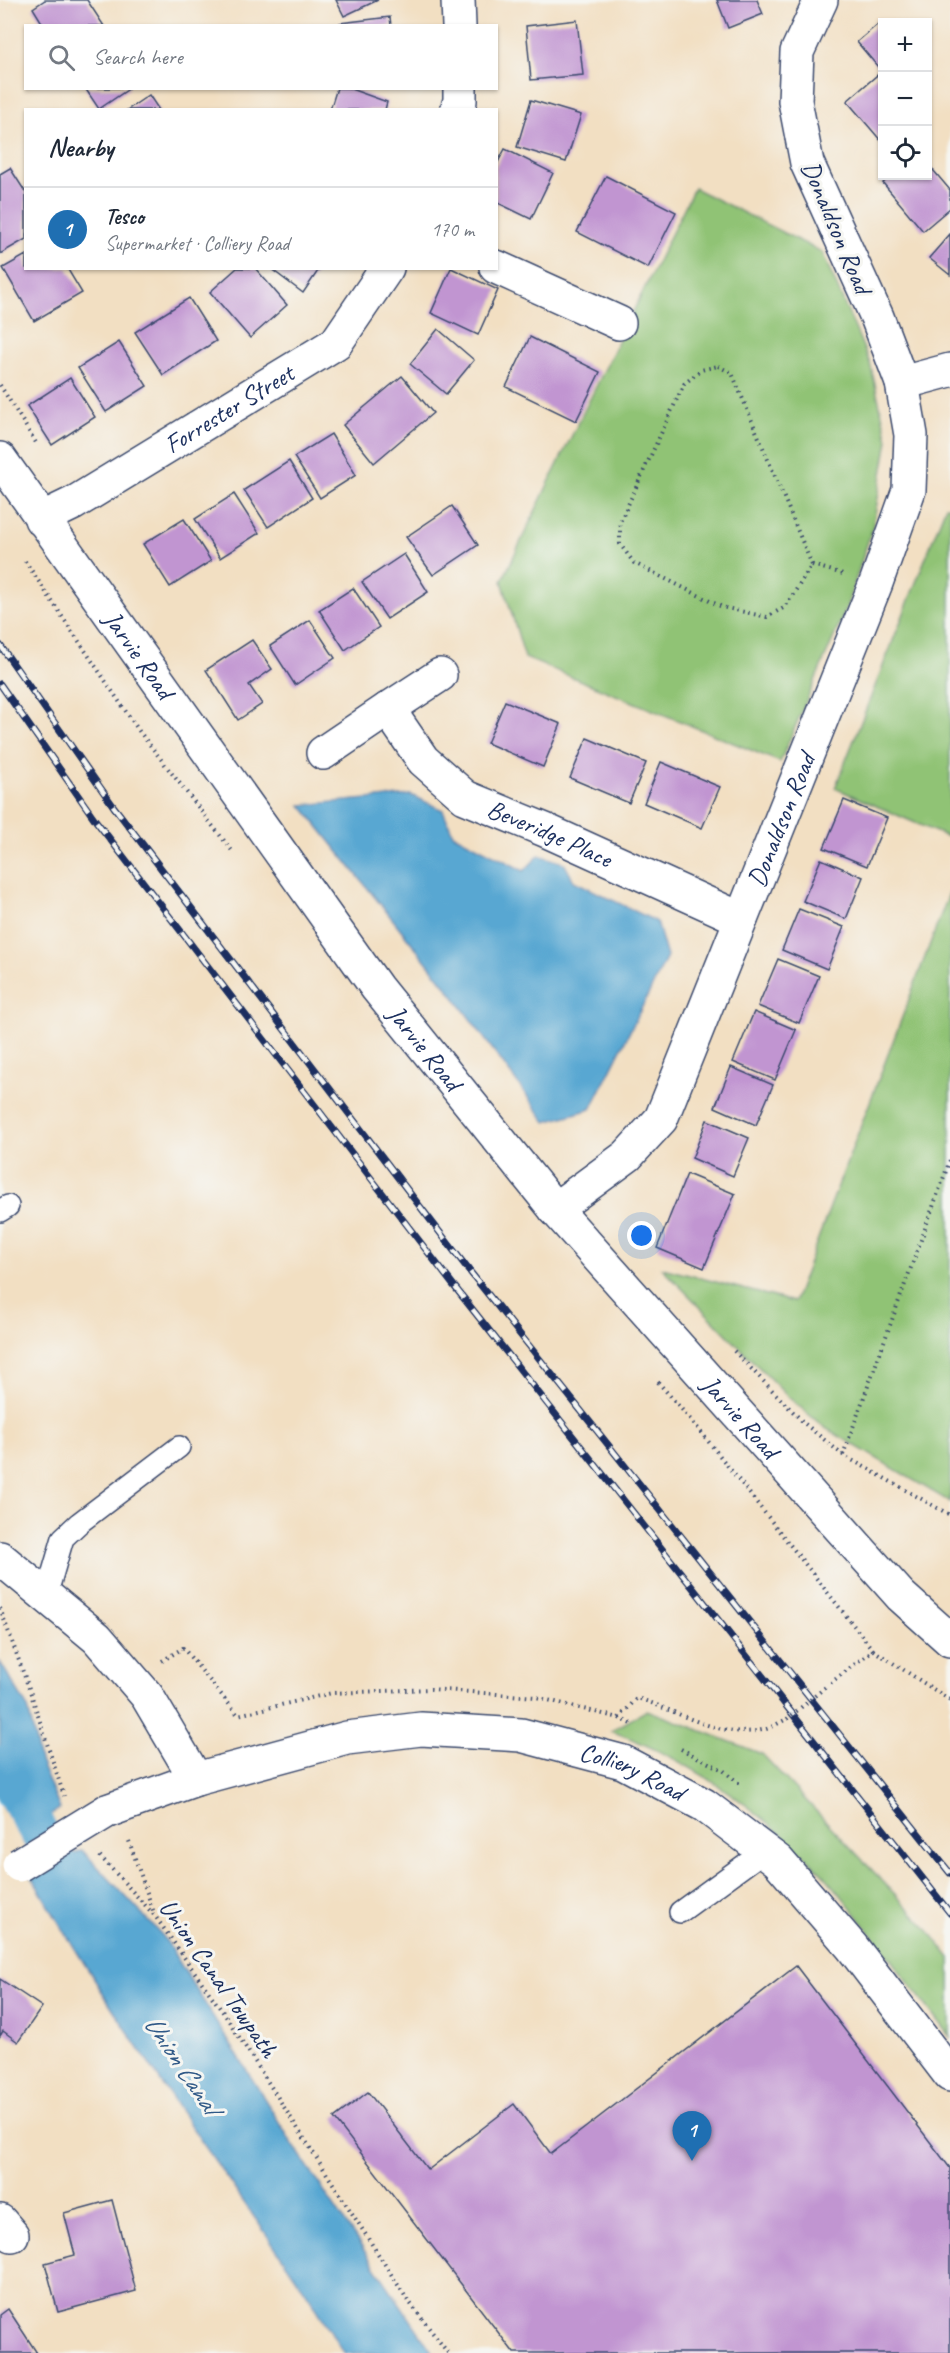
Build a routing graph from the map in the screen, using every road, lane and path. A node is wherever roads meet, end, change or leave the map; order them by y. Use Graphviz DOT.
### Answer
graph roads {
  1 [pos="458,0"];
  2 [pos="821,0"];
  3 [pos="459,24"];
  4 [pos="460,90"];
  5 [pos="458,108"];
  6 [pos="498,268"];
  7 [pos="386,270"];
  8 [pos="618,323"];
  9 [pos="950,370"];
  10 [pos="902,383"];
  11 [pos="0,385"];
  12 [pos="43,454"];
  13 [pos="0,459"];
  14 [pos="41,519"];
  15 [pos="812,565"];
  16 [pos="440,675"];
  17 [pos="388,709"];
  18 [pos="323,753"];
  19 [pos="741,919"];
  20 [pos="950,1160"];
  21 [pos="555,1209"];
  22 [pos="729,1347"];
  23 [pos="178,1448"];
  24 [pos="843,1455"];
  25 [pos="950,1515"];
  26 [pos="0,1558"];
  27 [pos="46,1596"];
  28 [pos="0,1608"];
  29 [pos="950,1640"];
  30 [pos="873,1650"];
  31 [pos="828,1686"];
  32 [pos="950,1700"];
  33 [pos="619,1718"];
  34 [pos="196,1779"];
  35 [pos="65,1800"];
  36 [pos="110,1809"];
  37 [pos="92,1848"];
  38 [pos="765,1851"];
  39 [pos="10,1871"];
  40 [pos="680,1912"];
  41 [pos="155,1916"];
  42 [pos="950,2075"];
  43 [pos="448,2353"];
  1 -- 3 [label="street"];
  2 -- 10 [label="street, Donaldson Road"];
  4 -- 5 [label="street"];
  6 -- 8 [label="street"];
  7 -- 14 [label="street, Forrester Street"];
  9 -- 10 [label="street"];
  10 -- 19 [label="street, Donaldson Road"];
  11 -- 12 [label="path"];
  13 -- 14 [label="street, Jarvie Road"];
  14 -- 21 [label="street, Jarvie Road"];
  15 -- 15 [label="path"];
  16 -- 17 [label="street"];
  17 -- 18 [label="street"];
  17 -- 19 [label="street, Beveridge Place"];
  19 -- 21 [label="street, Donaldson Road"];
  20 -- 24 [label="path"];
  21 -- 29 [label="street, Jarvie Road"];
  22 -- 24 [label="path"];
  23 -- 27 [label="lane"];
  24 -- 25 [label="path"];
  26 -- 27 [label="street"];
  27 -- 34 [label="street"];
  28 -- 35 [label="path"];
  30 -- 32 [label="path"];
  31 -- 33 [label="path, bridge"];
  34 -- 36 [label="street, Colliery Road"];
  34 -- 38 [label="street, Colliery Road"];
  36 -- 39 [label="street, Colliery Road, bridge"];
  36 -- 41 [label="path"];
  37 -- 41 [label="path, Union Canal Towpath"];
  38 -- 40 [label="lane"];
  38 -- 42 [label="street, Colliery Road"];
  41 -- 43 [label="path, Union Canal Towpath"];
}
